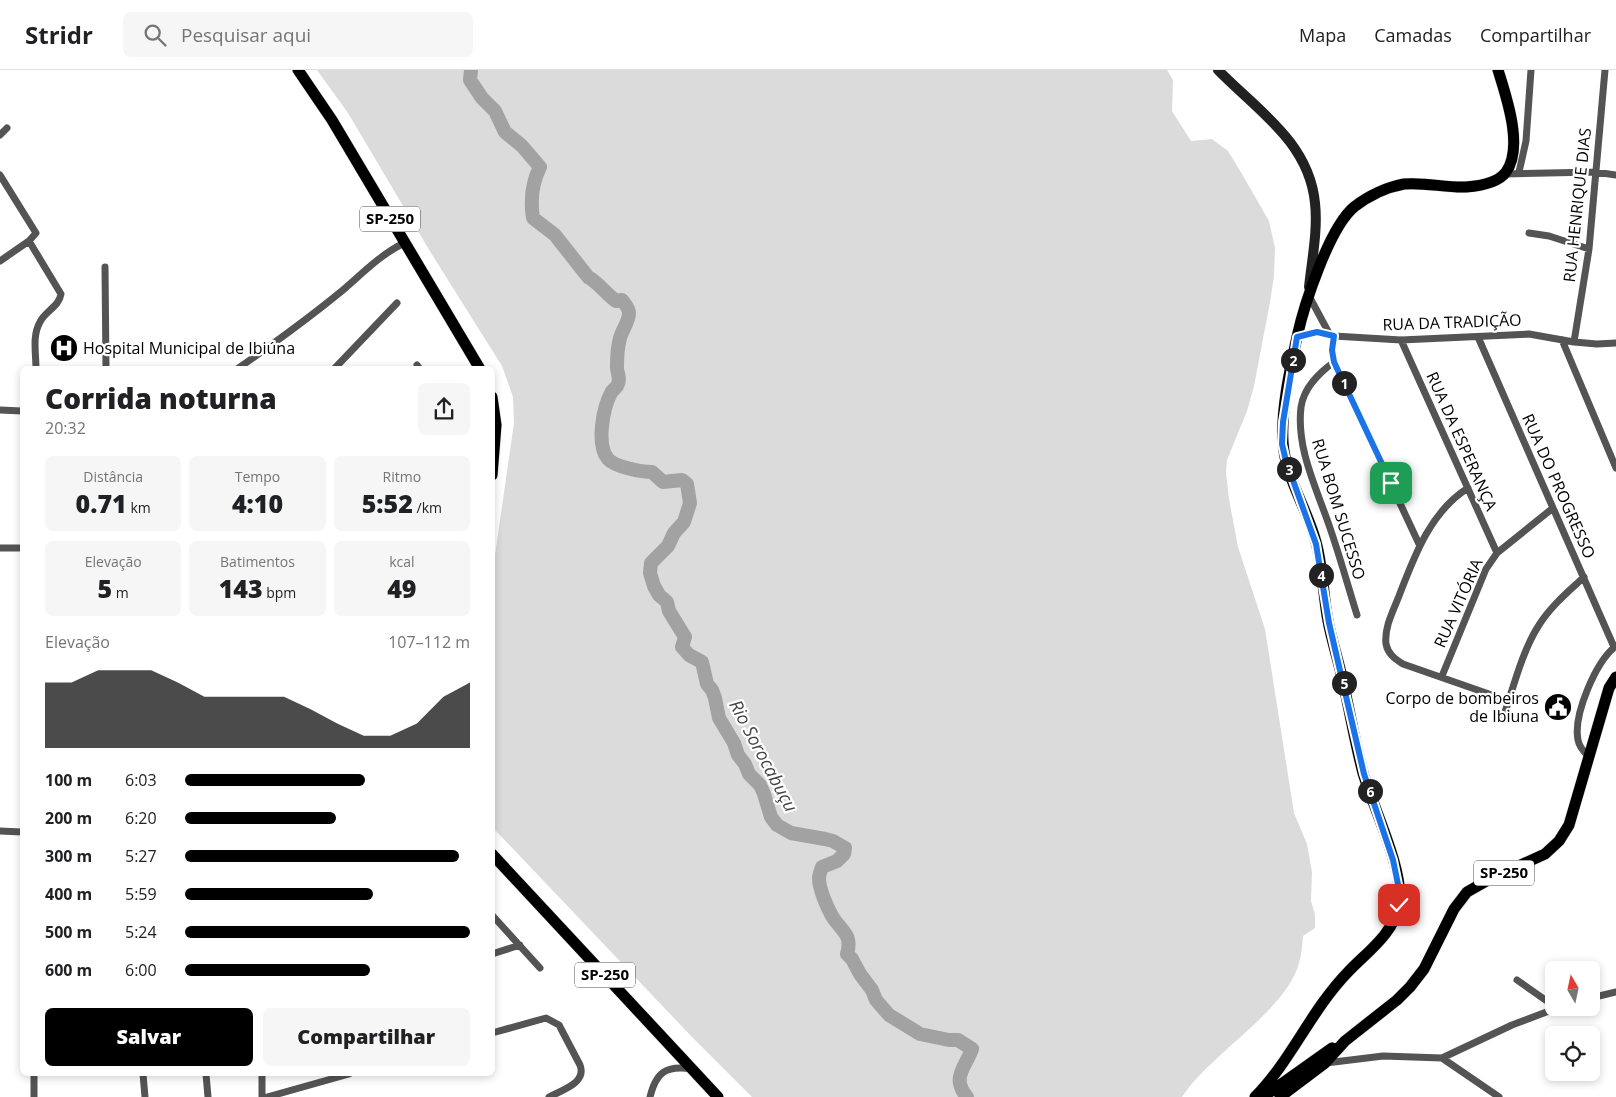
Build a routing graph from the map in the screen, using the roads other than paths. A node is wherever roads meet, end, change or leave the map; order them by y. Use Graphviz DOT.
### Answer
graph roads {
  1 [pos="298,70"];
  2 [pos="1218,70"];
  3 [pos="1498,70"];
  4 [pos="1531,70"];
  5 [pos="1605,70"];
  6 [pos="7,128"];
  7 [pos="0,135"];
  8 [pos="1519,172"];
  9 [pos="1595,172"];
  10 [pos="1505,174"];
  11 [pos="0,175"];
  12 [pos="1616,175"];
  13 [pos="1529,233"];
  14 [pos="29,241"];
  15 [pos="404,243"];
  16 [pos="1589,249"];
  17 [pos="0,261"];
  18 [pos="105,267"];
  19 [pos="1308,295"];
  20 [pos="397,303"];
  21 [pos="1332,335"];
  22 [pos="1297,337"];
  23 [pos="1478,337"];
  24 [pos="1401,340"];
  25 [pos="1562,340"];
  26 [pos="1574,342"];
  27 [pos="1616,344"];
  28 [pos="1334,362"];
  29 [pos="36,366"];
  30 [pos="106,366"];
  31 [pos="241,366"];
  32 [pos="337,366"];
  33 [pos="478,366"];
  34 [pos="0,410"];
  35 [pos="20,411"];
  36 [pos="495,418"];
  37 [pos="495,438"];
  38 [pos="1616,468"];
  39 [pos="1468,488"];
  40 [pos="1553,508"];
  41 [pos="1420,544"];
  42 [pos="0,548"];
  43 [pos="20,548"];
  44 [pos="1497,553"];
  45 [pos="1584,577"];
  46 [pos="1357,615"];
  47 [pos="1615,646"];
  48 [pos="1442,676"];
  49 [pos="1616,677"];
  50 [pos="1509,701"];
  51 [pos="1503,718"];
  52 [pos="1588,756"];
  53 [pos="0,831"];
  54 [pos="20,832"];
  55 [pos="495,857"];
  56 [pos="495,918"];
  57 [pos="520,946"];
  58 [pos="495,953"];
  59 [pos="540,968"];
  60 [pos="1517,980"];
  61 [pos="1616,992"];
  62 [pos="1600,996"];
  63 [pos="1545,999"];
  64 [pos="1545,1012"];
  65 [pos="495,1032"];
  66 [pos="1345,1041"];
  67 [pos="1288,1054"];
  68 [pos="1442,1058"];
  69 [pos="1325,1063"];
  70 [pos="692,1069"];
  71 [pos="34,1076"];
  72 [pos="143,1076"];
  73 [pos="206,1076"];
  74 [pos="262,1076"];
  75 [pos="342,1076"];
  76 [pos="1274,1094"];
  77 [pos="34,1097"];
  78 [pos="145,1097"];
  79 [pos="208,1097"];
  80 [pos="262,1097"];
  81 [pos="267,1097"];
  82 [pos="549,1097"];
  83 [pos="650,1097"];
  84 [pos="718,1097"];
  85 [pos="1255,1097"];
  86 [pos="1263,1097"];
  87 [pos="1499,1097"];
  1 -- 15 [label="main road, SP-250"];
  2 -- 19 [label="street"];
  3 -- 10 [label="main road"];
  4 -- 8 [label="street"];
  5 -- 9 [label="street, RUA HENRIQUE DIAS"];
  6 -- 7 [label="street"];
  8 -- 9 [label="street"];
  8 -- 10 [label="street"];
  9 -- 12 [label="street"];
  9 -- 16 [label="street, RUA HENRIQUE DIAS"];
  10 -- 19 [label="main road"];
  11 -- 14 [label="street"];
  13 -- 16 [label="street"];
  14 -- 17 [label="street"];
  14 -- 29 [label="street"];
  15 -- 31 [label="street"];
  15 -- 33 [label="main road, SP-250"];
  16 -- 26 [label="street, RUA HENRIQUE DIAS"];
  18 -- 30 [label="street"];
  19 -- 21 [label="street"];
  19 -- 22 [label="main road"];
  20 -- 32 [label="street"];
  21 -- 22 [label="street, RUA DA TRADIÇÃO"];
  21 -- 24 [label="street, RUA DA TRADIÇÃO"];
  21 -- 28 [label="street"];
  22 -- 67 [label="main road"];
  23 -- 24 [label="street, RUA DA TRADIÇÃO"];
  23 -- 25 [label="street, RUA DA TRADIÇÃO"];
  23 -- 40 [label="street, RUA DO PROGRESSO"];
  24 -- 39 [label="street, RUA DA ESPERANÇA"];
  25 -- 26 [label="street, RUA DA TRADIÇÃO"];
  25 -- 38 [label="street"];
  26 -- 27 [label="street, RUA DA TRADIÇÃO"];
  28 -- 41 [label="street"];
  28 -- 46 [label="street, RUA BOM SUCESSO"];
  34 -- 35 [label="street"];
  36 -- 37 [label="main road"];
  39 -- 41 [label="street"];
  39 -- 44 [label="street, RUA DA ESPERANÇA"];
  40 -- 44 [label="street, RUA VITÓRIA"];
  40 -- 45 [label="street, RUA DO PROGRESSO"];
  41 -- 48 [label="street"];
  42 -- 43 [label="street"];
  44 -- 48 [label="street, RUA VITÓRIA"];
  45 -- 47 [label="street, RUA DO PROGRESSO"];
  45 -- 50 [label="street"];
  47 -- 52 [label="street"];
  48 -- 50 [label="street"];
  49 -- 52 [label="main road, SP-250"];
  50 -- 51 [label="street"];
  52 -- 66 [label="main road, SP-250"];
  53 -- 54 [label="street"];
  55 -- 70 [label="main road, SP-250"];
  56 -- 57 [label="street"];
  57 -- 58 [label="street"];
  57 -- 59 [label="street"];
  60 -- 63 [label="street"];
  61 -- 62 [label="street"];
  64 -- 68 [label="street"];
  65 -- 82 [label="street"];
  66 -- 69 [label="main road, SP-250"];
  66 -- 76 [label="main road, SP-250"];
  67 -- 76 [label="main road"];
  67 -- 85 [label="main road"];
  68 -- 69 [label="street"];
  68 -- 87 [label="street"];
  69 -- 76 [label="main road, SP-250"];
  70 -- 83 [label="street"];
  70 -- 84 [label="main road, SP-250"];
  71 -- 77 [label="street"];
  72 -- 78 [label="street"];
  73 -- 79 [label="street"];
  74 -- 80 [label="street"];
  75 -- 81 [label="street"];
  76 -- 86 [label="main road, SP-250"];
}
